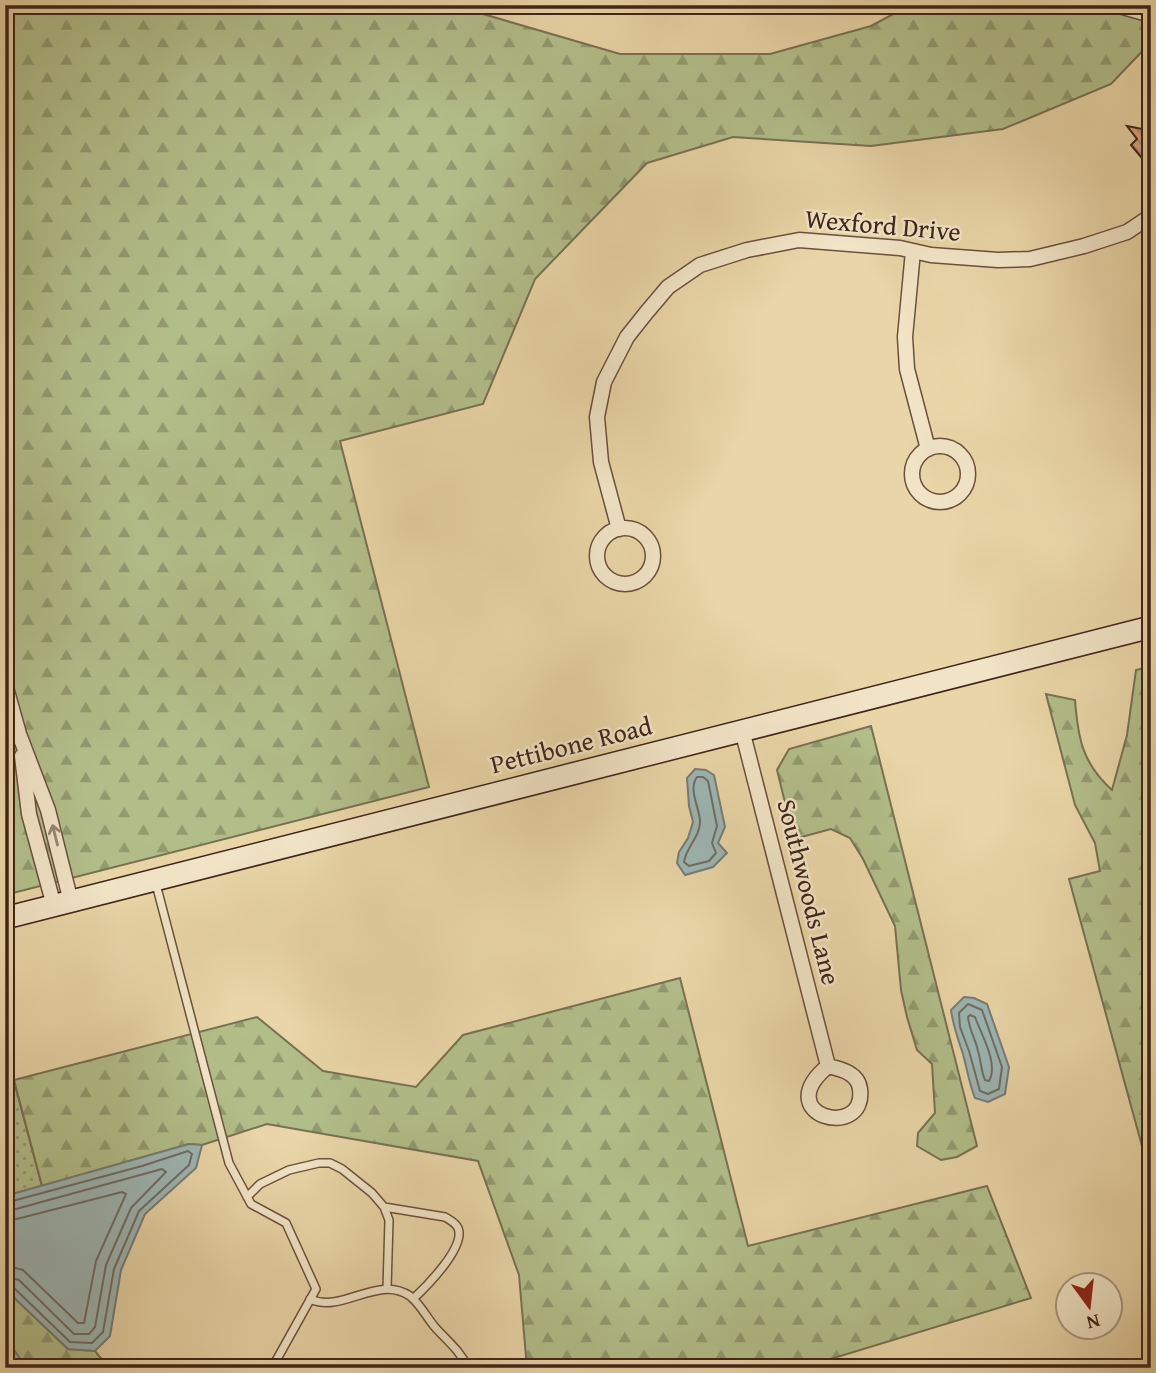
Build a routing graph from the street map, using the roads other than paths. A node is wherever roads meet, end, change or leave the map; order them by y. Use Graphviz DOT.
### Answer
graph roads {
  1 [pos="1116,5"];
  2 [pos="1151,15"];
  3 [pos="1151,216"];
  4 [pos="913,251"];
  5 [pos="928,449"];
  6 [pos="619,529"];
  7 [pos="1151,627"];
  8 [pos="5,684"];
  9 [pos="743,730"];
  10 [pos="155,880"];
  11 [pos="62,904"];
  12 [pos="5,918"];
  13 [pos="828,1066"];
  14 [pos="247,1197"];
  15 [pos="384,1207"];
  16 [pos="387,1289"];
  17 [pos="310,1299"];
  18 [pos="413,1299"];
  19 [pos="271,1368"];
  20 [pos="468,1368"];
  1 -- 2 [label="street"];
  3 -- 4 [label="street, Wexford Drive"];
  4 -- 5 [label="street"];
  4 -- 6 [label="street, Wexford Drive"];
  7 -- 9 [label="street, Pettibone Road"];
  8 -- 11 [label="street"];
  9 -- 10 [label="street, Pettibone Road"];
  9 -- 13 [label="street, Southwoods Lane"];
  10 -- 11 [label="street, Pettibone Road"];
  10 -- 14 [label="lane"];
  11 -- 12 [label="street, Pettibone Road"];
  14 -- 15 [label="lane"];
  14 -- 17 [label="lane"];
  15 -- 16 [label="lane"];
  15 -- 18 [label="lane"];
  16 -- 17 [label="lane"];
  16 -- 18 [label="lane"];
  17 -- 19 [label="lane"];
  18 -- 20 [label="lane"];
}
